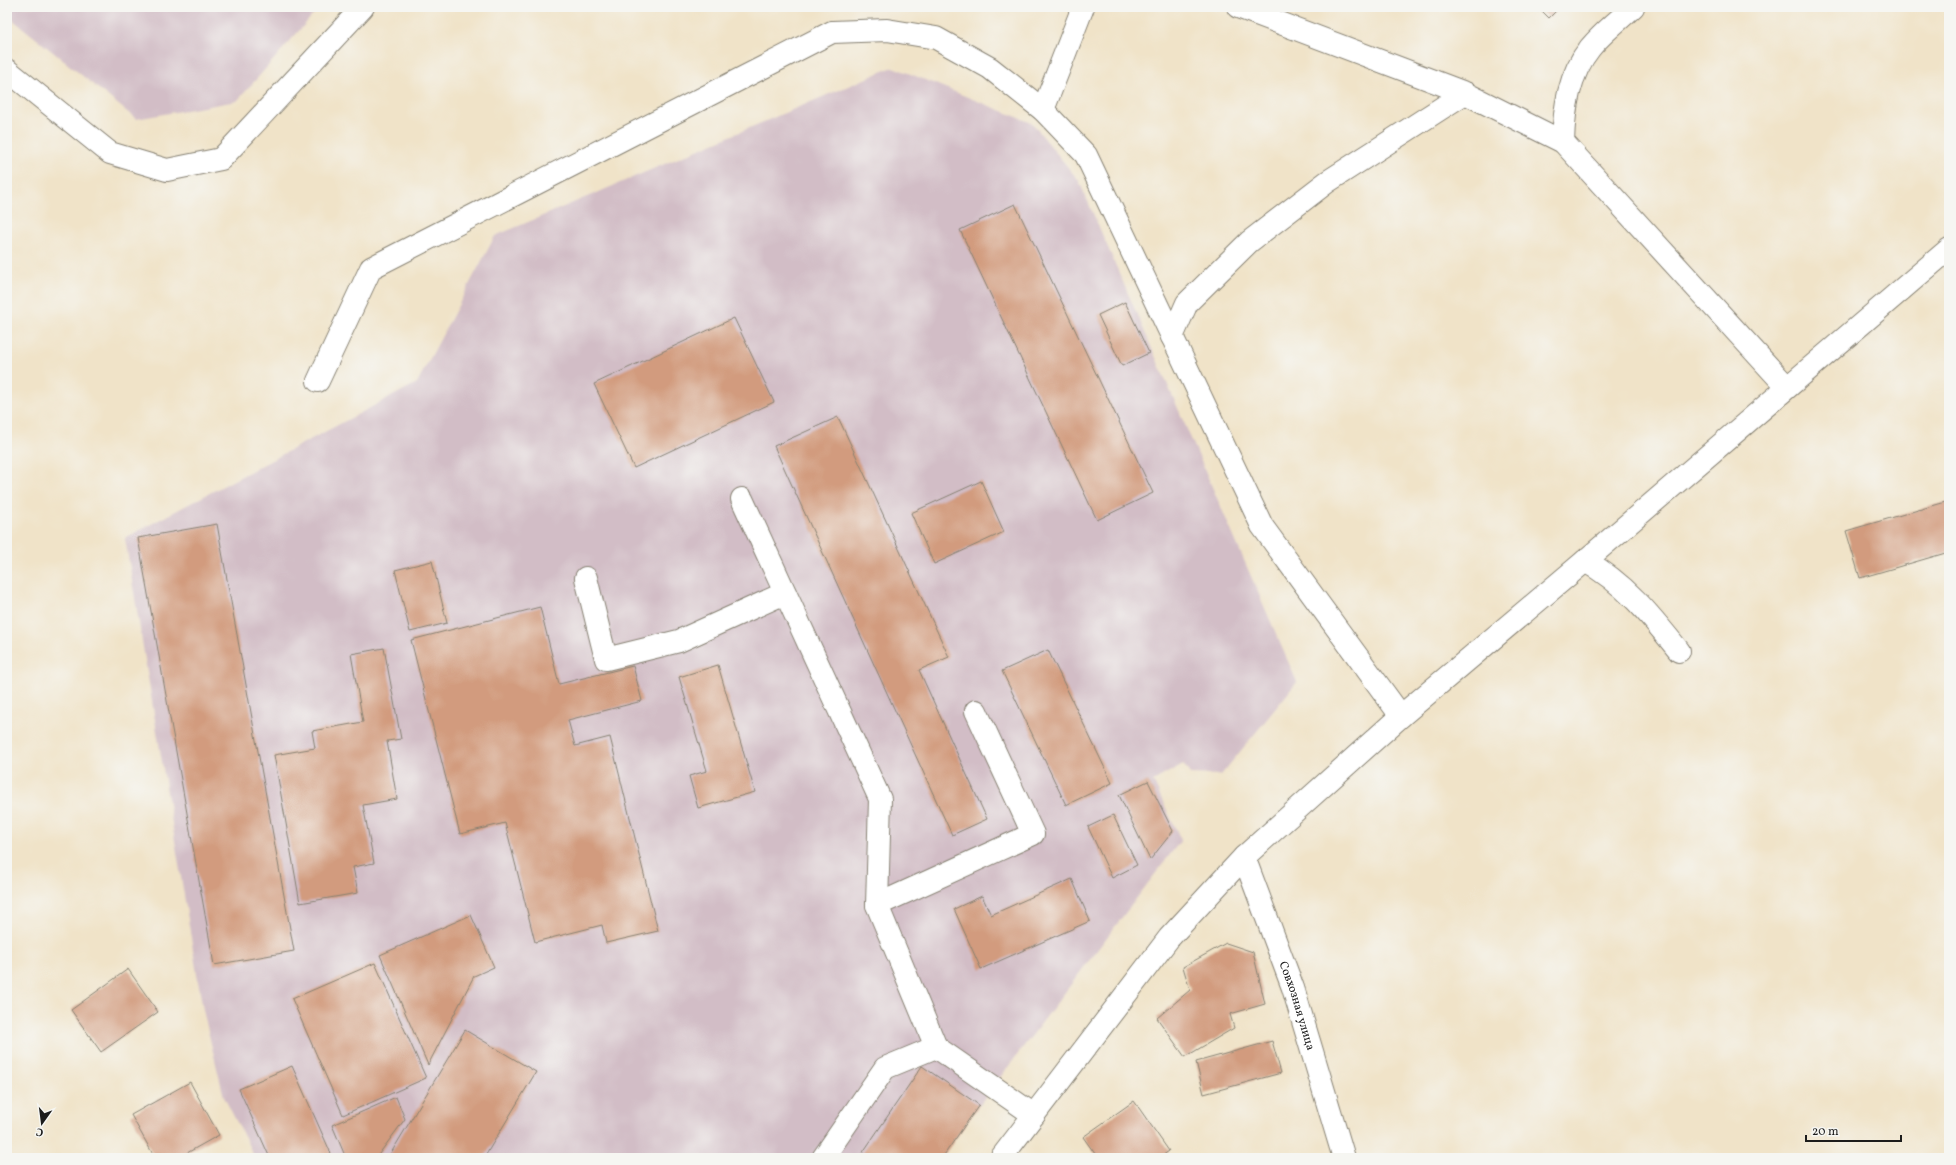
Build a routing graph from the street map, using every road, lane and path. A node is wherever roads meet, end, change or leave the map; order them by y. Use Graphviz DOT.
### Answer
graph roads {
  1 [pos="363,7"];
  2 [pos="1084,7"];
  3 [pos="1238,7"];
  4 [pos="1633,7"];
  5 [pos="7,70"];
  6 [pos="1465,93"];
  7 [pos="1042,110"];
  8 [pos="1563,142"];
  9 [pos="1949,249"];
  10 [pos="1172,337"];
  11 [pos="318,381"];
  12 [pos="1787,387"];
  13 [pos="742,499"];
  14 [pos="1585,561"];
  15 [pos="586,578"];
  16 [pos="785,593"];
  17 [pos="1679,651"];
  18 [pos="976,711"];
  19 [pos="1401,716"];
  20 [pos="1244,856"];
  21 [pos="877,905"];
  22 [pos="936,1047"];
  23 [pos="1034,1114"];
  24 [pos="823,1158"];
  25 [pos="1001,1158"];
  26 [pos="1344,1158"];
  1 -- 5 [label="street"];
  2 -- 7 [label="street"];
  3 -- 6 [label="street"];
  4 -- 8 [label="street"];
  6 -- 8 [label="street"];
  6 -- 10 [label="street"];
  7 -- 10 [label="street"];
  7 -- 11 [label="street"];
  8 -- 12 [label="street"];
  9 -- 12 [label="street"];
  10 -- 19 [label="street"];
  12 -- 14 [label="street"];
  13 -- 16 [label="street"];
  14 -- 17 [label="street"];
  14 -- 19 [label="street"];
  15 -- 16 [label="street"];
  16 -- 21 [label="street"];
  18 -- 21 [label="street"];
  19 -- 20 [label="street"];
  20 -- 23 [label="street"];
  20 -- 26 [label="street, Совхозная улица"];
  21 -- 22 [label="street"];
  22 -- 23 [label="street"];
  22 -- 24 [label="street"];
  23 -- 25 [label="street"];
}
